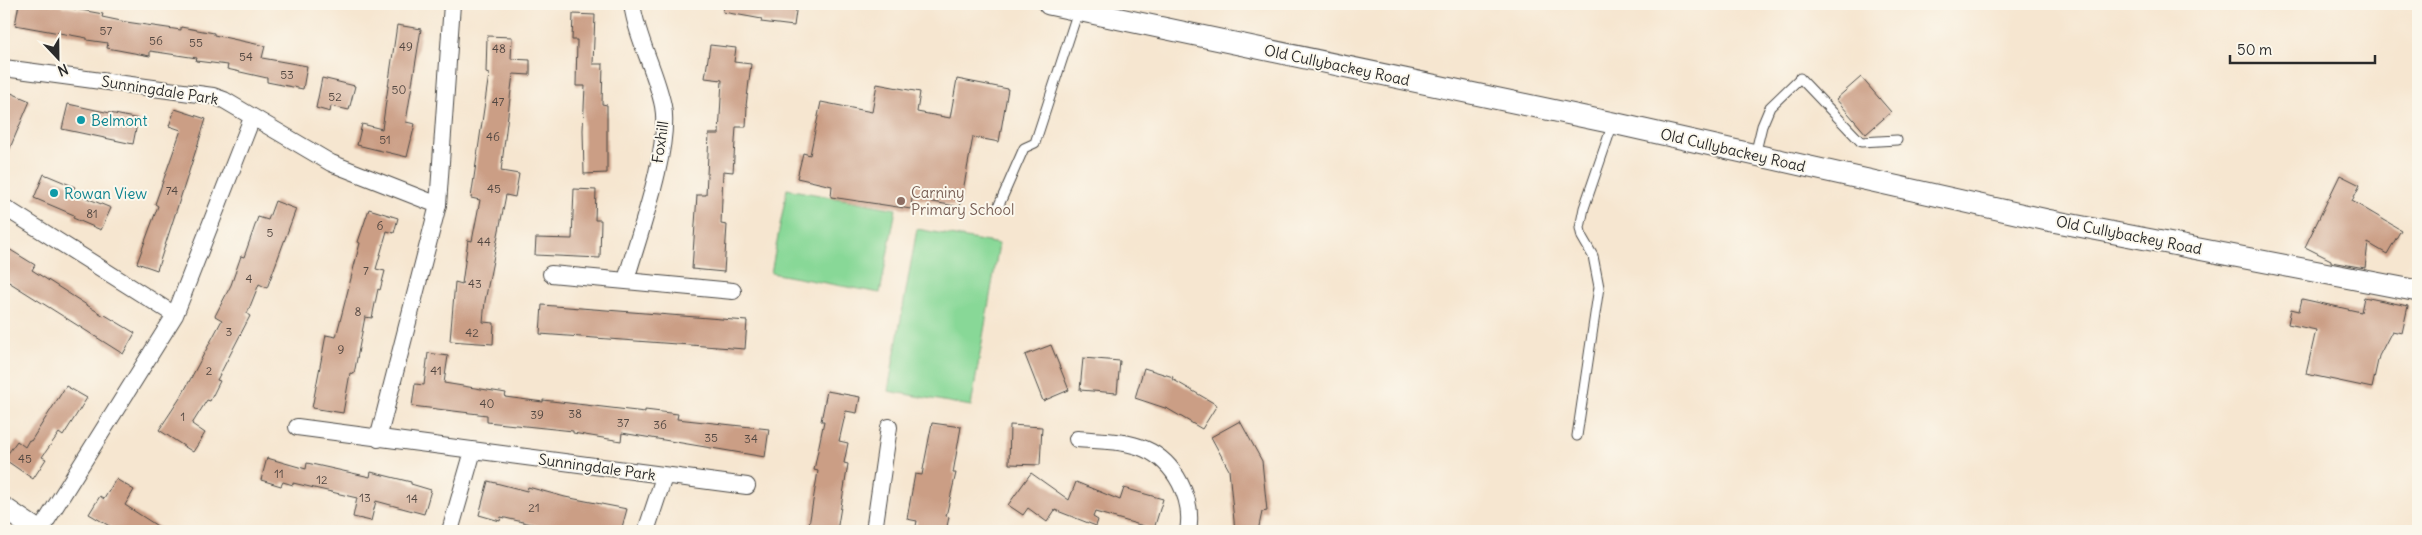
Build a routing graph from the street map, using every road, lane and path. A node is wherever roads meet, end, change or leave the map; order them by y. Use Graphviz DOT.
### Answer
graph roads {
  1 [pos="452,4"];
  2 [pos="632,4"];
  3 [pos="1049,4"];
  4 [pos="1078,11"];
  5 [pos="4,68"];
  6 [pos="252,118"];
  7 [pos="1613,123"];
  8 [pos="1897,140"];
  9 [pos="1755,155"];
  10 [pos="438,205"];
  11 [pos="999,205"];
  12 [pos="4,207"];
  13 [pos="551,274"];
  14 [pos="626,280"];
  15 [pos="2418,290"];
  16 [pos="733,291"];
  17 [pos="175,315"];
  18 [pos="297,427"];
  19 [pos="889,427"];
  20 [pos="1576,436"];
  21 [pos="378,439"];
  22 [pos="1077,439"];
  23 [pos="474,451"];
  24 [pos="664,476"];
  25 [pos="747,486"];
  26 [pos="4,508"];
  27 [pos="39,531"];
  28 [pos="450,531"];
  29 [pos="646,531"];
  30 [pos="874,531"];
  31 [pos="1188,531"];
  1 -- 10 [label="street"];
  2 -- 14 [label="street, Foxhill"];
  3 -- 4 [label="street, Old Cullybackey Road"];
  4 -- 7 [label="street, Old Cullybackey Road"];
  4 -- 11 [label="lane"];
  5 -- 6 [label="street, Sunningdale Park"];
  6 -- 10 [label="street, Sunningdale Park"];
  6 -- 17 [label="street"];
  7 -- 9 [label="street, Old Cullybackey Road"];
  7 -- 20 [label="lane"];
  8 -- 9 [label="lane"];
  9 -- 15 [label="street, Old Cullybackey Road"];
  10 -- 21 [label="street"];
  12 -- 17 [label="street"];
  13 -- 14 [label="street"];
  14 -- 16 [label="street"];
  17 -- 27 [label="street"];
  18 -- 21 [label="street, Sunningdale Park"];
  19 -- 30 [label="street"];
  21 -- 23 [label="street, Sunningdale Park"];
  22 -- 31 [label="street"];
  23 -- 24 [label="street, Sunningdale Park"];
  23 -- 28 [label="street"];
  24 -- 25 [label="street"];
  24 -- 29 [label="street, Sunningdale Park"];
  26 -- 27 [label="street"];
}
